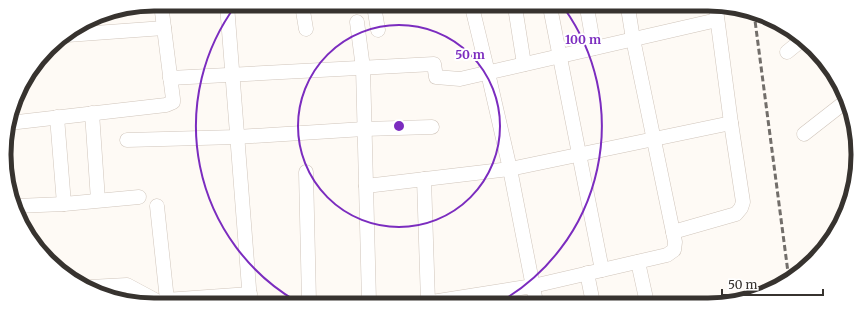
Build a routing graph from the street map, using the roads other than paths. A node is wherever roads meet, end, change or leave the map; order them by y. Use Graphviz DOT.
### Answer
graph roads {
  1 [pos="162,11"];
  2 [pos="227,11"];
  3 [pos="303,11"];
  4 [pos="375,11"];
  5 [pos="473,11"];
  6 [pos="517,11"];
  7 [pos="551,11"];
  8 [pos="588,11"];
  9 [pos="628,11"];
  10 [pos="716,15"];
  11 [pos="357,22"];
  12 [pos="164,28"];
  13 [pos="306,29"];
  14 [pos="378,30"];
  15 [pos="76,34"];
  16 [pos="633,39"];
  17 [pos="798,43"];
  18 [pos="594,48"];
  19 [pos="787,52"];
  20 [pos="560,56"];
  21 [pos="524,64"];
  22 [pos="363,68"];
  23 [pos="488,73"];
  24 [pos="232,75"];
  25 [pos="170,78"];
  26 [pos="842,105"];
  27 [pos="92,113"];
  28 [pos="57,117"];
  29 [pos="15,122"];
  30 [pos="731,123"];
  31 [pos="432,127"];
  32 [pos="364,129"];
  33 [pos="804,134"];
  34 [pos="237,137"];
  35 [pos="654,139"];
  36 [pos="127,140"];
  37 [pos="579,155"];
  38 [pos="510,169"];
  39 [pos="306,172"];
  40 [pos="424,180"];
  41 [pos="366,186"];
  42 [pos="139,197"];
  43 [pos="98,200"];
  44 [pos="64,204"];
  45 [pos="21,206"];
  46 [pos="157,206"];
  47 [pos="673,232"];
  48 [pos="638,262"];
  49 [pos="602,270"];
  50 [pos="587,273"];
  51 [pos="533,286"];
  52 [pos="103,288"];
  53 [pos="250,297"];
  54 [pos="489,297"];
  55 [pos="152,298"];
  56 [pos="166,298"];
  57 [pos="222,298"];
  58 [pos="309,298"];
  59 [pos="369,298"];
  60 [pos="428,298"];
  61 [pos="478,298"];
  62 [pos="535,298"];
  63 [pos="592,298"];
  64 [pos="646,298"];
  1 -- 12 [label="street"];
  2 -- 24 [label="street"];
  3 -- 13 [label="street"];
  4 -- 14 [label="street"];
  5 -- 23 [label="street"];
  6 -- 21 [label="street"];
  7 -- 20 [label="street"];
  8 -- 18 [label="street"];
  9 -- 16 [label="street"];
  10 -- 16 [label="street"];
  10 -- 30 [label="street"];
  11 -- 22 [label="street"];
  12 -- 15 [label="street"];
  12 -- 25 [label="street"];
  16 -- 18 [label="street"];
  16 -- 35 [label="street"];
  17 -- 19 [label="street"];
  18 -- 20 [label="street"];
  20 -- 21 [label="street"];
  20 -- 37 [label="street"];
  21 -- 23 [label="street"];
  22 -- 23 [label="street"];
  22 -- 24 [label="street"];
  22 -- 32 [label="street"];
  23 -- 38 [label="street"];
  24 -- 25 [label="street"];
  24 -- 34 [label="street"];
  25 -- 27 [label="street"];
  26 -- 33 [label="street"];
  27 -- 28 [label="street"];
  27 -- 43 [label="street"];
  28 -- 29 [label="street"];
  28 -- 44 [label="street"];
  30 -- 35 [label="street"];
  30 -- 47 [label="street"];
  31 -- 32 [label="street"];
  32 -- 34 [label="street"];
  32 -- 41 [label="street"];
  34 -- 36 [label="street"];
  34 -- 53 [label="street"];
  35 -- 37 [label="street"];
  35 -- 47 [label="street"];
  37 -- 38 [label="street"];
  37 -- 49 [label="street"];
  38 -- 40 [label="street"];
  38 -- 51 [label="street"];
  39 -- 58 [label="street"];
  40 -- 41 [label="street"];
  40 -- 60 [label="street"];
  41 -- 59 [label="street"];
  42 -- 43 [label="street"];
  43 -- 44 [label="street"];
  44 -- 45 [label="street"];
  46 -- 56 [label="street"];
  47 -- 48 [label="street"];
  48 -- 49 [label="street"];
  48 -- 64 [label="street"];
  49 -- 50 [label="street"];
  50 -- 51 [label="street"];
  50 -- 63 [label="street"];
  51 -- 54 [label="street"];
  51 -- 62 [label="street"];
  52 -- 55 [label="street"];
  53 -- 57 [label="street"];
  54 -- 61 [label="street"];
}
